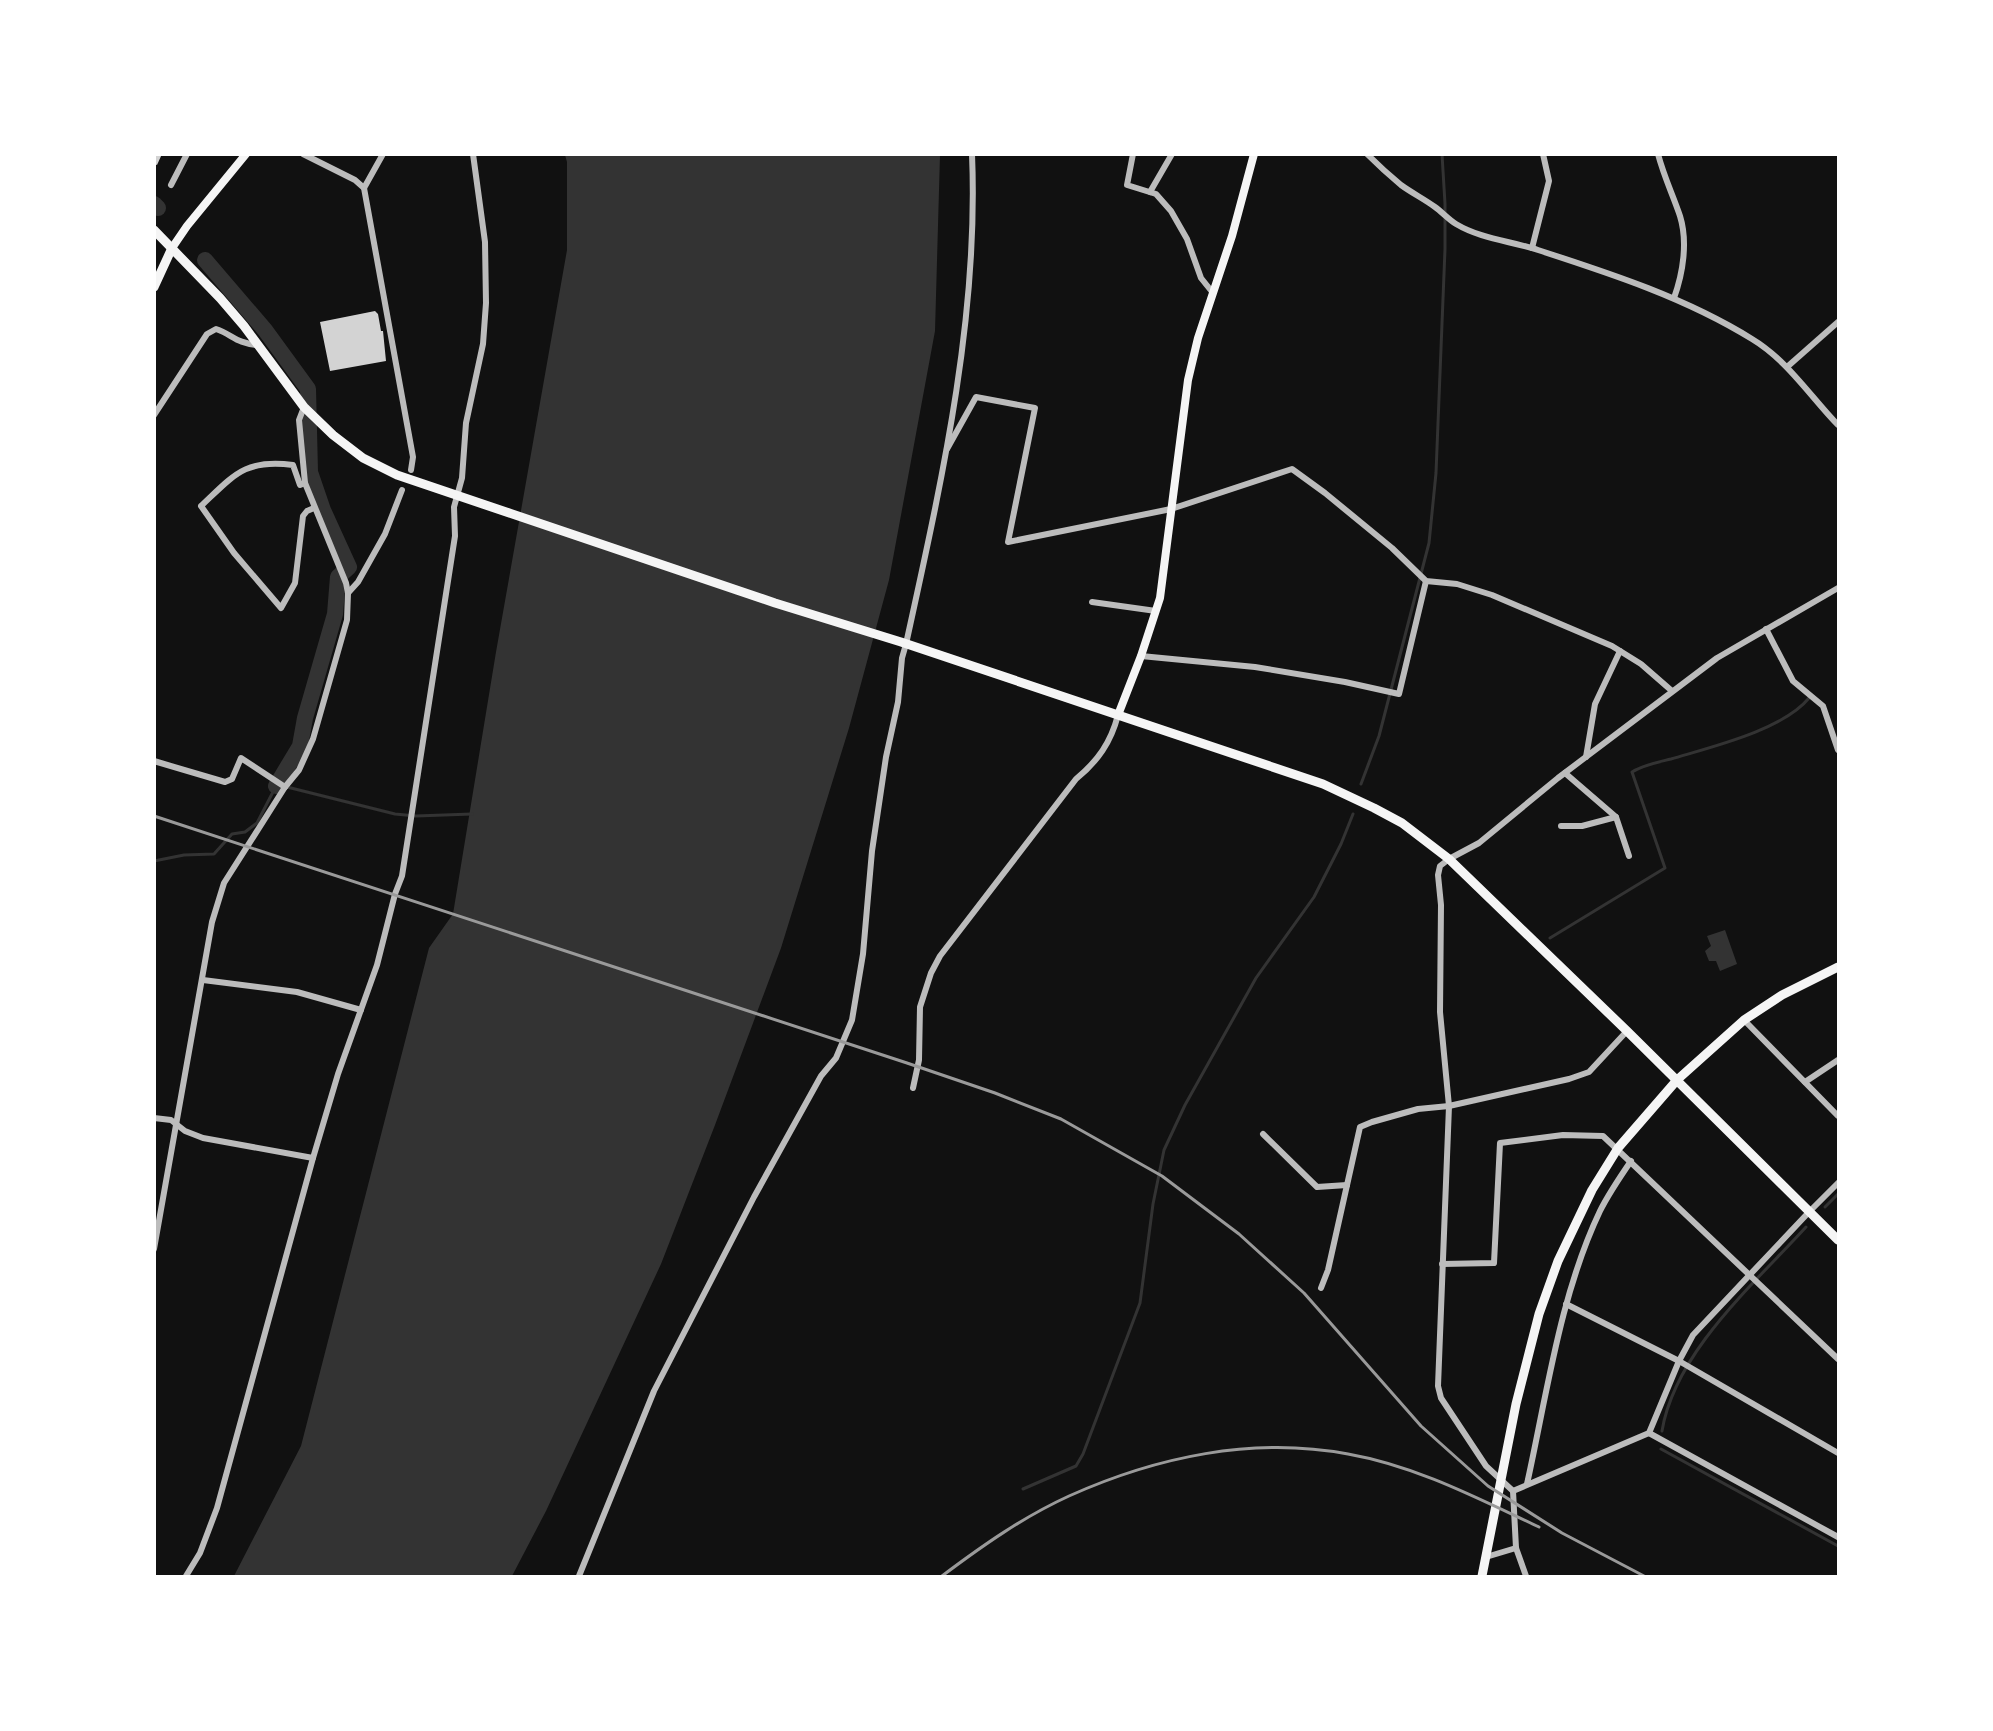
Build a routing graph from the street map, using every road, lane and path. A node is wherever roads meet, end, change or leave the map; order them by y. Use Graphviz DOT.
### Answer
graph roads {
  1 [pos="187,154"];
  2 [pos="246,154"];
  3 [pos="303,154"];
  4 [pos="384,154"];
  5 [pos="473,154"];
  6 [pos="972,154"];
  7 [pos="1133,154"];
  8 [pos="1172,154"];
  9 [pos="1254,154"];
  10 [pos="1367,154"];
  11 [pos="1543,154"];
  12 [pos="1658,154"];
  13 [pos="171,185"];
  14 [pos="364,188"];
  15 [pos="1150,192"];
  16 [pos="154,230"];
  17 [pos="172,248"];
  18 [pos="1532,248"];
  19 [pos="154,271"];
  20 [pos="154,287"];
  21 [pos="1212,293"];
  22 [pos="1674,298"];
  23 [pos="1839,322"];
  24 [pos="257,345"];
  25 [pos="1787,367"];
  26 [pos="304,407"];
  27 [pos="154,415"];
  28 [pos="1839,425"];
  29 [pos="944,456"];
  30 [pos="411,470"];
  31 [pos="305,483"];
  32 [pos="402,490"];
  33 [pos="461,497"];
  34 [pos="314,508"];
  35 [pos="1171,509"];
  36 [pos="1426,581"];
  37 [pos="1839,588"];
  38 [pos="348,593"];
  39 [pos="1092,602"];
  40 [pos="1156,611"];
  41 [pos="1766,629"];
  42 [pos="904,643"];
  43 [pos="1620,651"];
  44 [pos="1141,656"];
  45 [pos="1672,691"];
  46 [pos="1118,715"];
  47 [pos="1839,750"];
  48 [pos="1586,757"];
  49 [pos="154,761"];
  50 [pos="1566,772"];
  51 [pos="285,787"];
  52 [pos="1616,817"];
  53 [pos="1561,826"];
  54 [pos="1629,856"];
  55 [pos="1449,859"];
  56 [pos="1839,967"];
  57 [pos="203,980"];
  58 [pos="362,1010"];
  59 [pos="1744,1020"];
  60 [pos="1627,1031"];
  61 [pos="1839,1060"];
  62 [pos="1677,1080"];
  63 [pos="1804,1082"];
  64 [pos="913,1088"];
  65 [pos="1449,1106"];
  66 [pos="1839,1116"];
  67 [pos="154,1118"];
  68 [pos="176,1124"];
  69 [pos="1263,1134"];
  70 [pos="1618,1148"];
  71 [pos="313,1158"];
  72 [pos="1631,1161"];
  73 [pos="1839,1183"];
  74 [pos="1347,1185"];
  75 [pos="1809,1212"];
  76 [pos="1839,1240"];
  77 [pos="154,1249"];
  78 [pos="1442,1264"];
  79 [pos="1750,1276"];
  80 [pos="1321,1288"];
  81 [pos="1566,1304"];
  82 [pos="1839,1359"];
  83 [pos="1679,1361"];
  84 [pos="1649,1433"];
  85 [pos="1839,1453"];
  86 [pos="1527,1484"];
  87 [pos="1513,1491"];
  88 [pos="1839,1527"];
  89 [pos="1837,1536"];
  90 [pos="1516,1548"];
  91 [pos="1486,1557"];
  92 [pos="186,1576"];
  93 [pos="579,1576"];
  94 [pos="1482,1576"];
  95 [pos="1526,1576"];
  1 -- 13 [label="street"];
  2 -- 17 [label="main road"];
  3 -- 14 [label="street"];
  4 -- 14 [label="street"];
  5 -- 33 [label="street"];
  6 -- 29 [label="street"];
  7 -- 15 [label="street"];
  8 -- 15 [label="street"];
  9 -- 21 [label="main road"];
  10 -- 18 [label="street"];
  11 -- 18 [label="street"];
  12 -- 22 [label="street"];
  14 -- 30 [label="street"];
  15 -- 21 [label="street"];
  16 -- 17 [label="highway"];
  17 -- 19 [label="highway"];
  17 -- 20 [label="highway"];
  17 -- 24 [label="highway"];
  18 -- 22 [label="street"];
  21 -- 35 [label="main road"];
  22 -- 25 [label="street"];
  23 -- 25 [label="street"];
  24 -- 26 [label="highway"];
  24 -- 27 [label="street"];
  25 -- 28 [label="street"];
  26 -- 31 [label="street"];
  26 -- 33 [label="highway"];
  29 -- 35 [label="street"];
  29 -- 42 [label="street"];
  31 -- 34 [label="street"];
  31 -- 34 [label="street"];
  32 -- 38 [label="street"];
  33 -- 42 [label="highway"];
  33 -- 58 [label="street"];
  34 -- 38 [label="street"];
  35 -- 36 [label="street"];
  35 -- 40 [label="main road"];
  36 -- 43 [label="street"];
  36 -- 44 [label="street"];
  37 -- 41 [label="street"];
  38 -- 51 [label="street"];
  39 -- 40 [label="street"];
  40 -- 44 [label="main road"];
  41 -- 45 [label="street"];
  41 -- 47 [label="street"];
  42 -- 46 [label="highway"];
  42 -- 93 [label="street"];
  43 -- 45 [label="street"];
  43 -- 48 [label="street"];
  44 -- 46 [label="main road"];
  45 -- 48 [label="street"];
  46 -- 55 [label="highway"];
  46 -- 64 [label="street"];
  48 -- 50 [label="street"];
  49 -- 51 [label="street"];
  50 -- 52 [label="street"];
  50 -- 55 [label="street"];
  51 -- 57 [label="street"];
  52 -- 53 [label="street"];
  52 -- 54 [label="street"];
  55 -- 60 [label="highway"];
  55 -- 65 [label="street"];
  56 -- 59 [label="highway"];
  57 -- 58 [label="street"];
  57 -- 68 [label="street"];
  58 -- 71 [label="street"];
  59 -- 62 [label="highway"];
  59 -- 63 [label="street"];
  60 -- 62 [label="highway"];
  60 -- 65 [label="street"];
  61 -- 63 [label="street"];
  62 -- 70 [label="highway"];
  62 -- 75 [label="highway"];
  63 -- 66 [label="street"];
  65 -- 74 [label="street"];
  65 -- 78 [label="street"];
  67 -- 68 [label="street"];
  68 -- 71 [label="street"];
  68 -- 77 [label="street"];
  69 -- 74 [label="street"];
  70 -- 72 [label="street"];
  70 -- 78 [label="street"];
  70 -- 91 [label="highway"];
  71 -- 92 [label="street"];
  72 -- 79 [label="street"];
  72 -- 81 [label="street"];
  73 -- 75 [label="street"];
  74 -- 80 [label="street"];
  75 -- 76 [label="highway"];
  75 -- 79 [label="street"];
  78 -- 87 [label="street"];
  79 -- 82 [label="street"];
  79 -- 83 [label="street"];
  81 -- 83 [label="street"];
  81 -- 86 [label="street"];
  83 -- 84 [label="street"];
  83 -- 85 [label="street"];
  84 -- 86 [label="street"];
  84 -- 89 [label="street"];
  86 -- 87 [label="street"];
  87 -- 90 [label="street"];
  88 -- 89 [label="street"];
  90 -- 91 [label="street"];
  90 -- 95 [label="street"];
  91 -- 94 [label="highway"];
}
